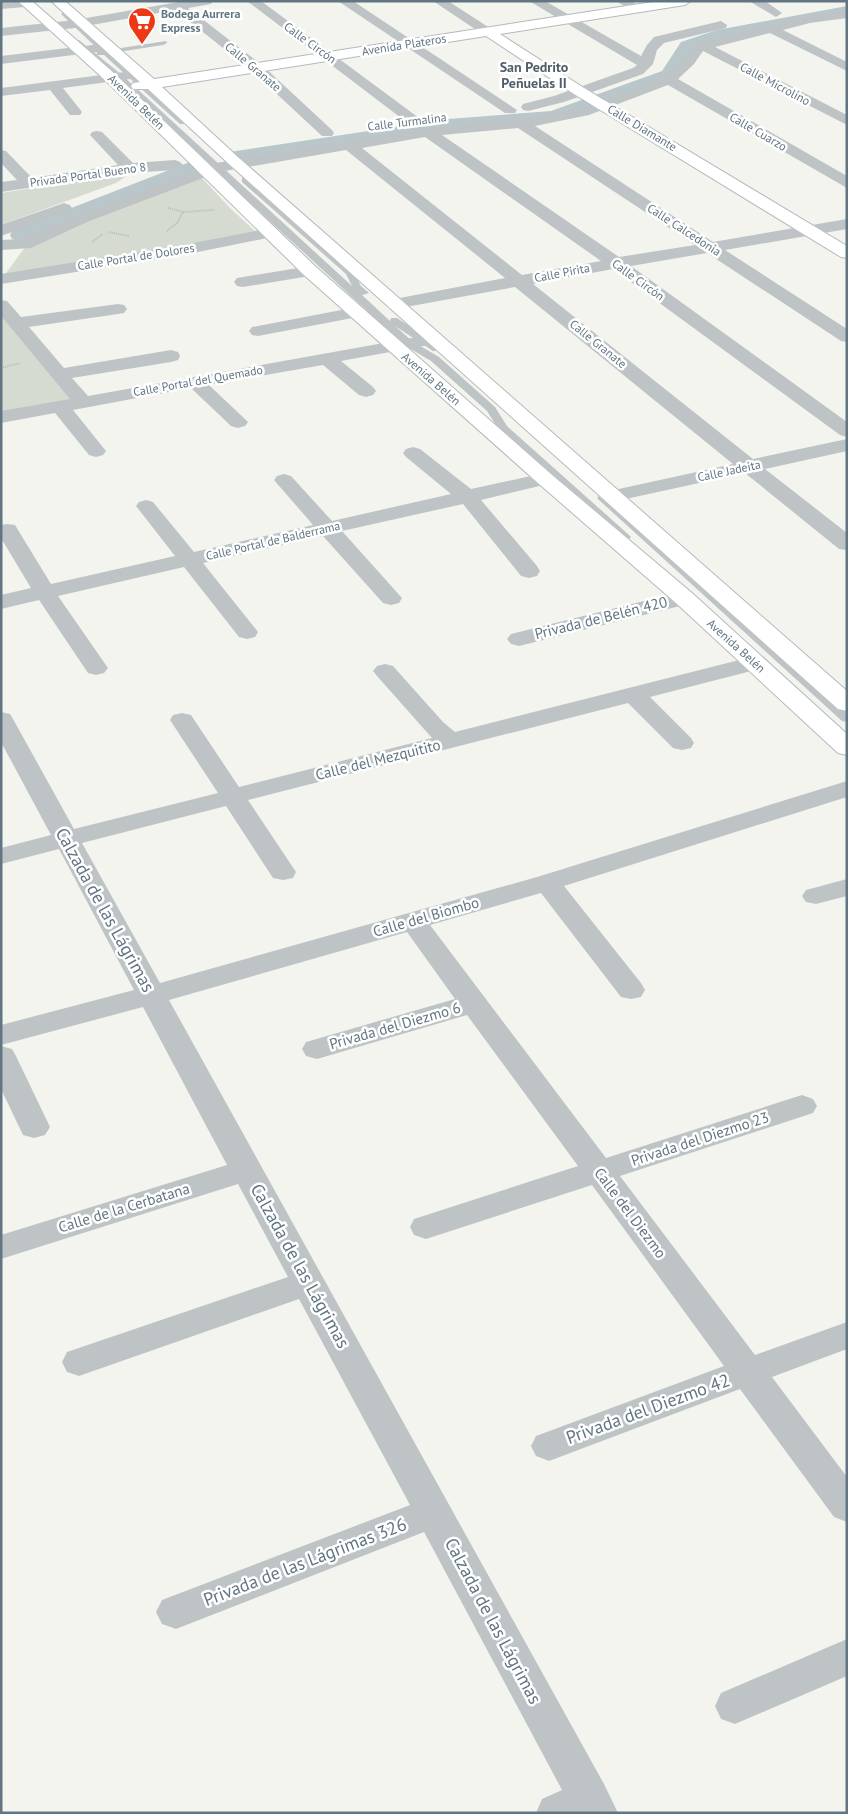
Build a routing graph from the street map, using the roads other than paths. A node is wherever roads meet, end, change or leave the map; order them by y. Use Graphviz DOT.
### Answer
graph roads {
  1 [pos="57,1"];
  2 [pos="125,1"];
  3 [pos="207,1"];
  4 [pos="253,1"];
  5 [pos="344,1"];
  6 [pos="439,1"];
  7 [pos="535,1"];
  8 [pos="622,1"];
  9 [pos="685,1"];
  10 [pos="756,1"];
  11 [pos="25,2"];
  12 [pos="1,5"];
  13 [pos="84,5"];
  14 [pos="177,6"];
  15 [pos="636,9"];
  16 [pos="847,14"];
  17 [pos="756,18"];
  18 [pos="74,20"];
  19 [pos="569,20"];
  20 [pos="737,22"];
  21 [pos="50,24"];
  22 [pos="770,28"];
  23 [pos="1,32"];
  24 [pos="489,32"];
  25 [pos="163,43"];
  26 [pos="410,44"];
  27 [pos="703,46"];
  28 [pos="98,51"];
  29 [pos="330,57"];
  30 [pos="1,60"];
  31 [pos="646,64"];
  32 [pos="847,67"];
  33 [pos="257,68"];
  34 [pos="669,80"];
  35 [pos="131,81"];
  36 [pos="53,85"];
  37 [pos="1,92"];
  38 [pos="591,98"];
  39 [pos="510,110"];
  40 [pos="75,112"];
  41 [pos="414,121"];
  42 [pos="847,121"];
  43 [pos="521,124"];
  44 [pos="385,125"];
  45 [pos="428,132"];
  46 [pos="97,135"];
  47 [pos="308,136"];
  48 [pos="350,145"];
  49 [pos="1,154"];
  50 [pos="213,159"];
  51 [pos="129,168"];
  52 [pos="28,183"];
  53 [pos="847,183"];
  54 [pos="124,184"];
  55 [pos="1,187"];
  56 [pos="78,202"];
  57 [pos="847,224"];
  58 [pos="810,230"];
  59 [pos="1,231"];
  60 [pos="271,233"];
  61 [pos="25,244"];
  62 [pos="1,245"];
  63 [pos="711,247"];
  64 [pos="847,253"];
  65 [pos="616,263"];
  66 [pos="1,267"];
  67 [pos="310,271"];
  68 [pos="1,279"];
  69 [pos="521,281"];
  70 [pos="243,282"];
  71 [pos="395,304"];
  72 [pos="1,305"];
  73 [pos="118,309"];
  74 [pos="357,312"];
  75 [pos="17,323"];
  76 [pos="258,331"];
  77 [pos="847,337"];
  78 [pos="430,339"];
  79 [pos="401,344"];
  80 [pos="171,356"];
  81 [pos="326,358"];
  82 [pos="60,374"];
  83 [pos="195,382"];
  84 [pos="366,391"];
  85 [pos="83,402"];
  86 [pos="60,406"];
  87 [pos="1,418"];
  88 [pos="238,422"];
  89 [pos="847,431"];
  90 [pos="847,445"];
  91 [pos="96,450"];
  92 [pos="413,453"];
  93 [pos="748,466"];
  94 [pos="284,480"];
  95 [pos="545,480"];
  96 [pos="612,496"];
  97 [pos="469,498"];
  98 [pos="146,506"];
  99 [pos="327,528"];
  100 [pos="7,530"];
  101 [pos="847,544"];
  102 [pos="191,561"];
  103 [pos="529,571"];
  104 [pos="44,593"];
  105 [pos="391,598"];
  106 [pos="684,598"];
  107 [pos="1,602"];
  108 [pos="247,632"];
  109 [pos="519,639"];
  110 [pos="755,663"];
  111 [pos="96,668"];
  112 [pos="385,671"];
  113 [pos="633,694"];
  114 [pos="847,704"];
  115 [pos="847,718"];
  116 [pos="1,719"];
  117 [pos="182,720"];
  118 [pos="847,734"];
  119 [pos="450,742"];
  120 [pos="682,743"];
  121 [pos="847,748"];
  122 [pos="11,758"];
  123 [pos="847,788"];
  124 [pos="234,797"];
  125 [pos="67,839"];
  126 [pos="1,856"];
  127 [pos="283,872"];
  128 [pos="547,882"];
  129 [pos="847,887"];
  130 [pos="816,896"];
  131 [pos="413,921"];
  132 [pos="631,990"];
  133 [pos="152,995"];
  134 [pos="474,1003"];
  135 [pos="1,1035"];
  136 [pos="317,1049"];
  137 [pos="1,1056"];
  138 [pos="802,1106"];
  139 [pos="34,1127"];
  140 [pos="247,1170"];
  141 [pos="598,1171"];
  142 [pos="426,1228"];
  143 [pos="1,1246"];
  144 [pos="309,1284"];
  145 [pos="847,1335"];
  146 [pos="78,1362"];
  147 [pos="748,1372"];
  148 [pos="549,1446"];
  149 [pos="847,1506"];
  150 [pos="434,1512"];
  151 [pos="176,1612"];
  152 [pos="847,1657"];
  153 [pos="735,1706"];
  154 [pos="581,1808"];
  1 -- 18 [label="main road, Avenida Belén"];
  2 -- 18 [label="street"];
  3 -- 14 [label="street"];
  4 -- 29 [label="street, Calle Circón"];
  5 -- 26 [label="street"];
  6 -- 24 [label="street, Calle Diamante"];
  7 -- 19 [label="street"];
  8 -- 15 [label="street"];
  9 -- 15 [label="main road, Avenida Plateros"];
  10 -- 17 [label="street"];
  11 -- 12 [label="street"];
  11 -- 21 [label="main road, Avenida Belén"];
  13 -- 18 [label="street"];
  14 -- 18 [label="street"];
  14 -- 33 [label="street, Calle Granate"];
  15 -- 19 [label="main road, Avenida Plateros"];
  16 -- 22 [label="street"];
  18 -- 21 [label="street"];
  18 -- 28 [label="main road, Avenida Belén"];
  19 -- 24 [label="main road, Avenida Plateros"];
  19 -- 31 [label="street"];
  20 -- 31 [label="street"];
  21 -- 23 [label="street"];
  21 -- 28 [label="main road, Avenida Belén"];
  22 -- 27 [label="street"];
  22 -- 32 [label="street"];
  24 -- 26 [label="main road, Avenida Plateros"];
  24 -- 38 [label="main road, Calle Diamante"];
  25 -- 28 [label="lane"];
  26 -- 29 [label="main road, Avenida Plateros"];
  26 -- 39 [label="street"];
  27 -- 34 [label="street, Calle Turmalina"];
  27 -- 42 [label="street, Calle Microlino"];
  28 -- 30 [label="street"];
  28 -- 35 [label="main road, Avenida Belén"];
  28 -- 35 [label="main road, Avenida Belén"];
  29 -- 33 [label="main road, Avenida Plateros"];
  29 -- 41 [label="street, Calle Circón"];
  31 -- 38 [label="street, Calle Turmalina"];
  33 -- 35 [label="main road, Avenida Plateros"];
  33 -- 47 [label="street, Calle Granate"];
  34 -- 38 [label="street, Calle Turmalina"];
  34 -- 53 [label="street, Calle Cuarzo"];
  35 -- 36 [label="street"];
  35 -- 50 [label="main road, Avenida Belén"];
  35 -- 50 [label="main road, Avenida Belén"];
  36 -- 37 [label="street"];
  36 -- 40 [label="street"];
  38 -- 39 [label="street, Calle Turmalina"];
  38 -- 43 [label="street, Calle Turmalina"];
  38 -- 58 [label="main road, Calle Diamante"];
  39 -- 41 [label="street, Calle Turmalina"];
  41 -- 44 [label="street, Calle Turmalina"];
  43 -- 45 [label="street, Calle Turmalina"];
  43 -- 63 [label="street, Calle Calcedonia"];
  45 -- 48 [label="street, Calle Turmalina"];
  45 -- 65 [label="street, Calle Circón"];
  46 -- 51 [label="street"];
  48 -- 50 [label="street, Calle Turmalina"];
  48 -- 69 [label="street, Calle Granate"];
  49 -- 52 [label="street"];
  50 -- 51 [label="street, Privada Portal Bueno 8"];
  50 -- 54 [label="street, Calle Turmalina"];
  50 -- 60 [label="main road, Avenida Belén"];
  50 -- 61 [label="street, Calle Turmalina"];
  50 -- 71 [label="main road, Avenida Belén"];
  50 -- 78 [label="lane"];
  50 -- 79 [label="lane"];
  51 -- 52 [label="street, Privada Portal Bueno 8"];
  52 -- 55 [label="street, Privada Portal Bueno 8"];
  56 -- 59 [label="street"];
  57 -- 58 [label="street, Calle Pirita"];
  58 -- 63 [label="street, Calle Pirita"];
  58 -- 64 [label="main road, Calle Diamante"];
  60 -- 67 [label="main road, Avenida Belén"];
  60 -- 68 [label="street, Calle Portal de Dolores"];
  61 -- 62 [label="street, Calle Turmalina"];
  61 -- 66 [label="street"];
  63 -- 65 [label="street, Calle Pirita"];
  63 -- 77 [label="street, Calle Calcedonia"];
  65 -- 69 [label="street, Calle Pirita"];
  65 -- 89 [label="street, Calle Circón"];
  67 -- 70 [label="street"];
  67 -- 74 [label="main road, Avenida Belén"];
  69 -- 71 [label="street, Calle Pirita"];
  69 -- 93 [label="street, Calle Granate"];
  71 -- 78 [label="main road, Avenida Belén"];
  72 -- 75 [label="street"];
  73 -- 75 [label="street"];
  74 -- 76 [label="street"];
  74 -- 79 [label="main road, Avenida Belén"];
  75 -- 82 [label="street"];
  78 -- 79 [label="street, Calle Portal del Quemado"];
  78 -- 96 [label="main road, Avenida Belén"];
  78 -- 115 [label="lane"];
  79 -- 81 [label="street, Calle Portal del Quemado"];
  79 -- 95 [label="main road, Avenida Belén"];
  79 -- 118 [label="lane"];
  80 -- 82 [label="street"];
  81 -- 83 [label="street, Calle Portal del Quemado"];
  81 -- 84 [label="street"];
  82 -- 85 [label="street"];
  83 -- 85 [label="street, Calle Portal del Quemado"];
  83 -- 88 [label="street"];
  85 -- 86 [label="street, Calle Portal del Quemado"];
  86 -- 87 [label="street, Calle Portal del Quemado"];
  86 -- 91 [label="street"];
  90 -- 93 [label="street, Calle Jadeita"];
  92 -- 97 [label="street"];
  93 -- 96 [label="street, Calle Jadeita"];
  93 -- 101 [label="street, Calle Granate"];
  94 -- 99 [label="street"];
  95 -- 97 [label="street, Calle Portal de Balderrama"];
  95 -- 106 [label="main road, Avenida Belén"];
  96 -- 114 [label="main road, Avenida Belén"];
  97 -- 99 [label="street, Calle Portal de Balderrama"];
  97 -- 103 [label="street"];
  98 -- 102 [label="street"];
  99 -- 102 [label="street, Calle Portal de Balderrama"];
  99 -- 105 [label="street"];
  100 -- 104 [label="street"];
  102 -- 104 [label="street, Calle Portal de Balderrama"];
  102 -- 108 [label="street"];
  104 -- 107 [label="street, Calle Portal de Balderrama"];
  104 -- 111 [label="street"];
  106 -- 109 [label="street, Privada de Belén 420"];
  106 -- 110 [label="main road, Avenida Belén"];
  110 -- 113 [label="street, Calle del Mezquitito"];
  110 -- 121 [label="main road, Avenida Belén"];
  112 -- 119 [label="street"];
  113 -- 119 [label="street, Calle del Mezquitito"];
  113 -- 120 [label="street"];
  116 -- 122 [label="street, Calzada de las Lágrimas"];
  117 -- 124 [label="street"];
  119 -- 124 [label="street, Calle del Mezquitito"];
  122 -- 125 [label="street, Calzada de las Lágrimas"];
  123 -- 128 [label="street, Calle del Biombo"];
  124 -- 125 [label="street, Calle del Mezquitito"];
  124 -- 127 [label="street"];
  125 -- 126 [label="street, Calle del Mezquitito"];
  125 -- 133 [label="street, Calzada de las Lágrimas"];
  128 -- 131 [label="street, Calle del Biombo"];
  128 -- 132 [label="street"];
  129 -- 130 [label="street"];
  131 -- 133 [label="street, Calle del Biombo"];
  131 -- 134 [label="street, Calle del Diezmo"];
  133 -- 135 [label="street, Calle del Biombo"];
  133 -- 140 [label="street, Calzada de las Lágrimas"];
  134 -- 136 [label="street, Privada del Diezmo 6"];
  134 -- 141 [label="street, Calle del Diezmo"];
  137 -- 139 [label="street"];
  138 -- 141 [label="street, Privada del Diezmo 23"];
  140 -- 143 [label="street, Calle de la Cerbatana"];
  140 -- 144 [label="street, Calzada de las Lágrimas"];
  141 -- 142 [label="street, Privada del Diezmo 23"];
  141 -- 147 [label="street, Calle del Diezmo"];
  144 -- 146 [label="street"];
  144 -- 150 [label="street, Calzada de las Lágrimas"];
  145 -- 147 [label="street, Privada del Diezmo 42"];
  147 -- 148 [label="street, Privada del Diezmo 42"];
  147 -- 149 [label="street, Calle del Diezmo"];
  150 -- 151 [label="street, Privada de las Lágrimas 326"];
  150 -- 154 [label="street, Calzada de las Lágrimas"];
  152 -- 153 [label="street"];
}
